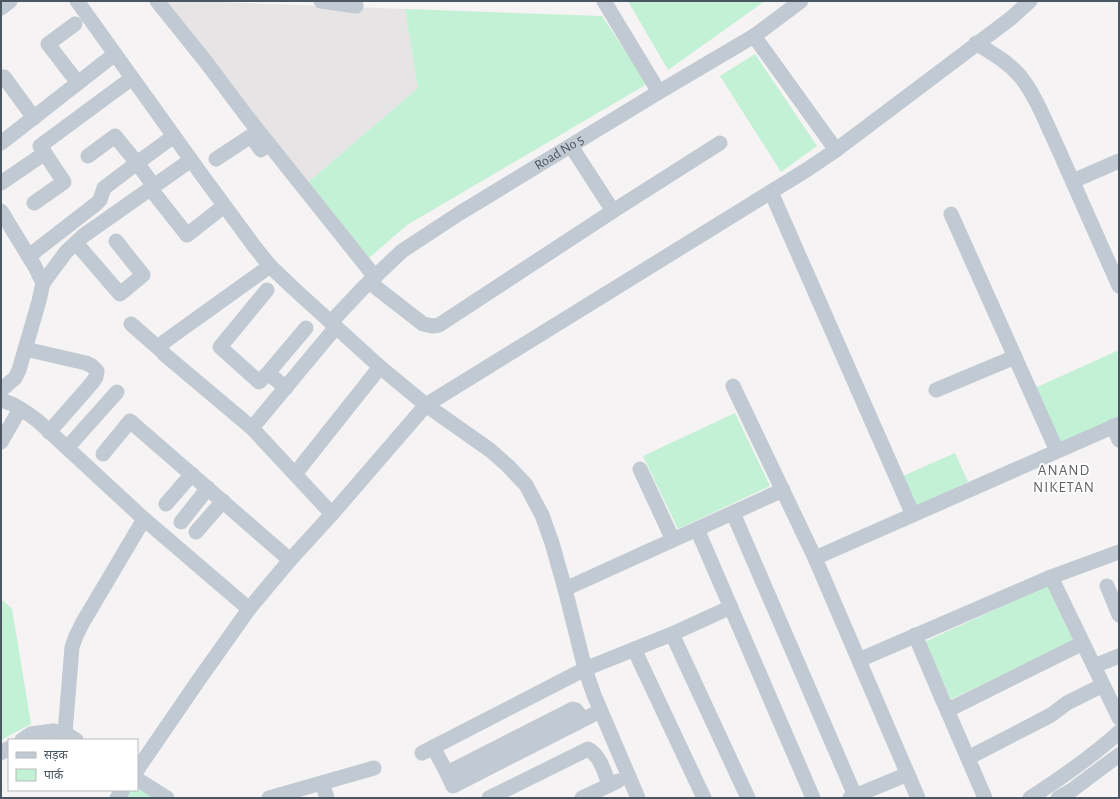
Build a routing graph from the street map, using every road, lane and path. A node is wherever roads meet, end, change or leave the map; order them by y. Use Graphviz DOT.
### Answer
graph roads {
  1 [pos="10,1"];
  2 [pos="77,1"];
  3 [pos="157,1"];
  4 [pos="321,1"];
  5 [pos="604,1"];
  6 [pos="801,1"];
  7 [pos="1030,1"];
  8 [pos="356,6"];
  9 [pos="1,8"];
  10 [pos="75,24"];
  11 [pos="754,36"];
  12 [pos="979,45"];
  13 [pos="115,54"];
  14 [pos="132,78"];
  15 [pos="1,79"];
  16 [pos="78,82"];
  17 [pos="659,92"];
  18 [pos="28,122"];
  19 [pos="174,136"];
  20 [pos="1,143"];
  21 [pos="720,143"];
  22 [pos="571,146"];
  23 [pos="42,149"];
  24 [pos="836,150"];
  25 [pos="88,156"];
  26 [pos="216,159"];
  27 [pos="191,160"];
  28 [pos="1119,160"];
  29 [pos="137,163"];
  30 [pos="1073,181"];
  31 [pos="1,183"];
  32 [pos="152,187"];
  33 [pos="771,192"];
  34 [pos="34,203"];
  35 [pos="94,206"];
  36 [pos="224,206"];
  37 [pos="1,211"];
  38 [pos="613,211"];
  39 [pos="951,214"];
  40 [pos="105,220"];
  41 [pos="116,241"];
  42 [pos="76,243"];
  43 [pos="29,256"];
  44 [pos="362,260"];
  45 [pos="270,266"];
  46 [pos="372,279"];
  47 [pos="43,283"];
  48 [pos="1119,286"];
  49 [pos="267,290"];
  50 [pos="131,324"];
  51 [pos="334,325"];
  52 [pos="306,328"];
  53 [pos="25,349"];
  54 [pos="163,352"];
  55 [pos="1015,357"];
  56 [pos="380,367"];
  57 [pos="268,373"];
  58 [pos="733,386"];
  59 [pos="286,388"];
  60 [pos="1,390"];
  61 [pos="936,390"];
  62 [pos="117,392"];
  63 [pos="1,400"];
  64 [pos="426,405"];
  65 [pos="20,409"];
  66 [pos="1116,425"];
  67 [pos="252,428"];
  68 [pos="49,432"];
  69 [pos="1119,440"];
  70 [pos="1,442"];
  71 [pos="67,448"];
  72 [pos="1057,451"];
  73 [pos="102,454"];
  74 [pos="640,469"];
  75 [pos="192,474"];
  76 [pos="295,474"];
  77 [pos="208,488"];
  78 [pos="782,490"];
  79 [pos="223,501"];
  80 [pos="166,504"];
  81 [pos="733,513"];
  82 [pos="332,514"];
  83 [pos="913,515"];
  84 [pos="144,519"];
  85 [pos="181,522"];
  86 [pos="697,529"];
  87 [pos="196,532"];
  88 [pos="673,540"];
  89 [pos="1119,552"];
  90 [pos="815,558"];
  91 [pos="290,560"];
  92 [pos="1051,577"];
  93 [pos="1107,586"];
  94 [pos="569,588"];
  95 [pos="731,607"];
  96 [pos="249,609"];
  97 [pos="1119,614"];
  98 [pos="672,634"];
  99 [pos="915,636"];
  100 [pos="1083,643"];
  101 [pos="634,649"];
  102 [pos="1119,656"];
  103 [pos="858,660"];
  104 [pos="1094,666"];
  105 [pos="590,667"];
  106 [pos="1103,685"];
  107 [pos="945,704"];
  108 [pos="600,711"];
  109 [pos="1118,716"];
  110 [pos="1119,732"];
  111 [pos="70,736"];
  112 [pos="23,739"];
  113 [pos="1119,755"];
  114 [pos="968,758"];
  115 [pos="374,768"];
  116 [pos="138,769"];
  117 [pos="908,774"];
  118 [pos="628,776"];
  119 [pos="138,780"];
  120 [pos="322,783"];
  121 [pos="452,785"];
  122 [pos="609,785"];
  123 [pos="854,797"];
  124 [pos="167,798"];
  125 [pos="269,798"];
  126 [pos="327,798"];
  127 [pos="489,798"];
  128 [pos="582,798"];
  129 [pos="638,798"];
  130 [pos="704,798"];
  131 [pos="748,798"];
  132 [pos="814,798"];
  133 [pos="918,798"];
  134 [pos="985,798"];
  135 [pos="1030,798"];
  136 [pos="1058,798"];
  1 -- 9 [label="street"];
  2 -- 13 [label="street"];
  3 -- 44 [label="street"];
  4 -- 8 [label="street"];
  5 -- 17 [label="street"];
  6 -- 11 [label="street, Road No 5"];
  7 -- 12 [label="street"];
  10 -- 16 [label="street"];
  11 -- 17 [label="street, Road No 5"];
  11 -- 24 [label="street"];
  12 -- 24 [label="street"];
  12 -- 30 [label="street"];
  13 -- 14 [label="street"];
  13 -- 16 [label="street"];
  14 -- 19 [label="street"];
  14 -- 23 [label="street"];
  15 -- 18 [label="street"];
  16 -- 18 [label="street"];
  17 -- 22 [label="street, Road No 5"];
  18 -- 20 [label="street"];
  18 -- 23 [label="street"];
  19 -- 27 [label="street"];
  19 -- 29 [label="street"];
  21 -- 38 [label="street"];
  22 -- 38 [label="street"];
  22 -- 46 [label="street, Road No 5"];
  23 -- 31 [label="street"];
  23 -- 34 [label="street"];
  24 -- 33 [label="street"];
  25 -- 29 [label="street"];
  26 -- 44 [label="street"];
  27 -- 32 [label="street"];
  27 -- 36 [label="street"];
  28 -- 30 [label="street"];
  29 -- 32 [label="street"];
  29 -- 35 [label="street"];
  30 -- 48 [label="street"];
  32 -- 36 [label="street"];
  32 -- 40 [label="street"];
  33 -- 64 [label="street"];
  33 -- 83 [label="street"];
  35 -- 40 [label="street"];
  35 -- 43 [label="street"];
  36 -- 45 [label="street"];
  37 -- 43 [label="street"];
  38 -- 46 [label="street"];
  39 -- 55 [label="street"];
  40 -- 42 [label="street"];
  41 -- 42 [label="street"];
  42 -- 47 [label="street"];
  43 -- 47 [label="street"];
  44 -- 46 [label="street"];
  45 -- 51 [label="street"];
  45 -- 54 [label="street"];
  46 -- 51 [label="street, Road No 5"];
  47 -- 53 [label="street"];
  49 -- 57 [label="street"];
  50 -- 54 [label="street"];
  51 -- 56 [label="street"];
  51 -- 59 [label="street, Road No 5"];
  52 -- 57 [label="street"];
  53 -- 60 [label="street"];
  53 -- 68 [label="street"];
  54 -- 67 [label="street"];
  55 -- 61 [label="street"];
  55 -- 72 [label="street"];
  56 -- 64 [label="street"];
  56 -- 76 [label="street"];
  57 -- 59 [label="street"];
  58 -- 78 [label="street"];
  59 -- 67 [label="street, Road No 5"];
  62 -- 71 [label="street"];
  63 -- 65 [label="street"];
  64 -- 82 [label="street"];
  64 -- 94 [label="street"];
  65 -- 68 [label="street"];
  65 -- 70 [label="street"];
  66 -- 69 [label="street"];
  66 -- 72 [label="street"];
  67 -- 76 [label="street"];
  68 -- 71 [label="street"];
  71 -- 84 [label="street"];
  72 -- 83 [label="street"];
  73 -- 75 [label="street"];
  74 -- 88 [label="street"];
  75 -- 77 [label="street"];
  75 -- 80 [label="street"];
  76 -- 82 [label="street"];
  77 -- 79 [label="street"];
  77 -- 85 [label="street"];
  78 -- 81 [label="street"];
  78 -- 90 [label="street"];
  79 -- 87 [label="street"];
  79 -- 91 [label="street"];
  81 -- 86 [label="street"];
  81 -- 123 [label="street"];
  82 -- 91 [label="street"];
  83 -- 90 [label="street"];
  84 -- 96 [label="street"];
  84 -- 111 [label="street"];
  86 -- 88 [label="street"];
  86 -- 95 [label="street"];
  88 -- 94 [label="street"];
  89 -- 92 [label="street"];
  90 -- 103 [label="street"];
  91 -- 96 [label="street"];
  92 -- 99 [label="street"];
  92 -- 100 [label="street"];
  93 -- 97 [label="street"];
  94 -- 105 [label="street"];
  95 -- 98 [label="street"];
  95 -- 132 [label="street"];
  96 -- 116 [label="street"];
  98 -- 101 [label="street"];
  98 -- 131 [label="street"];
  99 -- 103 [label="street"];
  99 -- 107 [label="street"];
  100 -- 104 [label="street"];
  100 -- 107 [label="street"];
  101 -- 105 [label="street"];
  101 -- 130 [label="street"];
  102 -- 104 [label="street"];
  103 -- 117 [label="street"];
  104 -- 106 [label="street"];
  105 -- 108 [label="street"];
  105 -- 121 [label="street"];
  106 -- 109 [label="street"];
  106 -- 114 [label="street"];
  107 -- 114 [label="street"];
  108 -- 118 [label="street"];
  108 -- 121 [label="street"];
  110 -- 135 [label="street"];
  111 -- 112 [label="street"];
  113 -- 136 [label="street"];
  114 -- 134 [label="street"];
  115 -- 120 [label="street"];
  117 -- 123 [label="street"];
  117 -- 133 [label="street"];
  118 -- 122 [label="street"];
  118 -- 129 [label="street"];
  119 -- 124 [label="street"];
  120 -- 125 [label="street"];
  120 -- 126 [label="street"];
  122 -- 127 [label="street"];
  122 -- 128 [label="street"];
}
